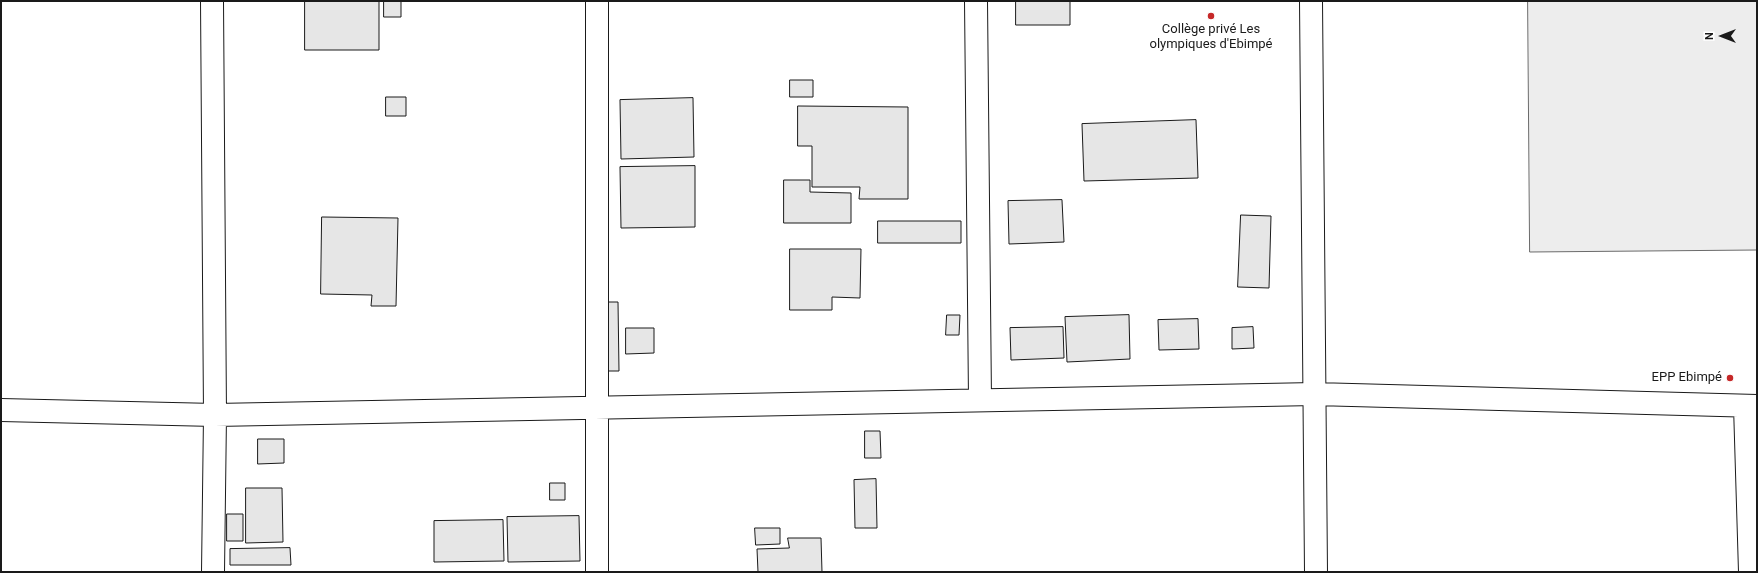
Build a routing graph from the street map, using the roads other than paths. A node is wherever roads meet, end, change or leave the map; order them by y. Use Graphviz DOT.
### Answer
graph roads {
  1 [pos="212,1"];
  2 [pos="597,1"];
  3 [pos="976,1"];
  4 [pos="1311,1"];
  5 [pos="1315,394"];
  6 [pos="980,400"];
  7 [pos="1751,406"];
  8 [pos="597,408"];
  9 [pos="1,410"];
  10 [pos="215,415"];
  11 [pos="213,572"];
  12 [pos="597,572"];
  13 [pos="1316,572"];
  14 [pos="1750,572"];
  1 -- 10 [label="street"];
  2 -- 8 [label="street"];
  3 -- 6 [label="street"];
  4 -- 5 [label="street"];
  5 -- 6 [label="street"];
  5 -- 7 [label="street"];
  5 -- 13 [label="street"];
  6 -- 8 [label="street"];
  7 -- 14 [label="street"];
  8 -- 10 [label="street"];
  8 -- 12 [label="street"];
  9 -- 10 [label="street"];
  10 -- 11 [label="street"];
}
